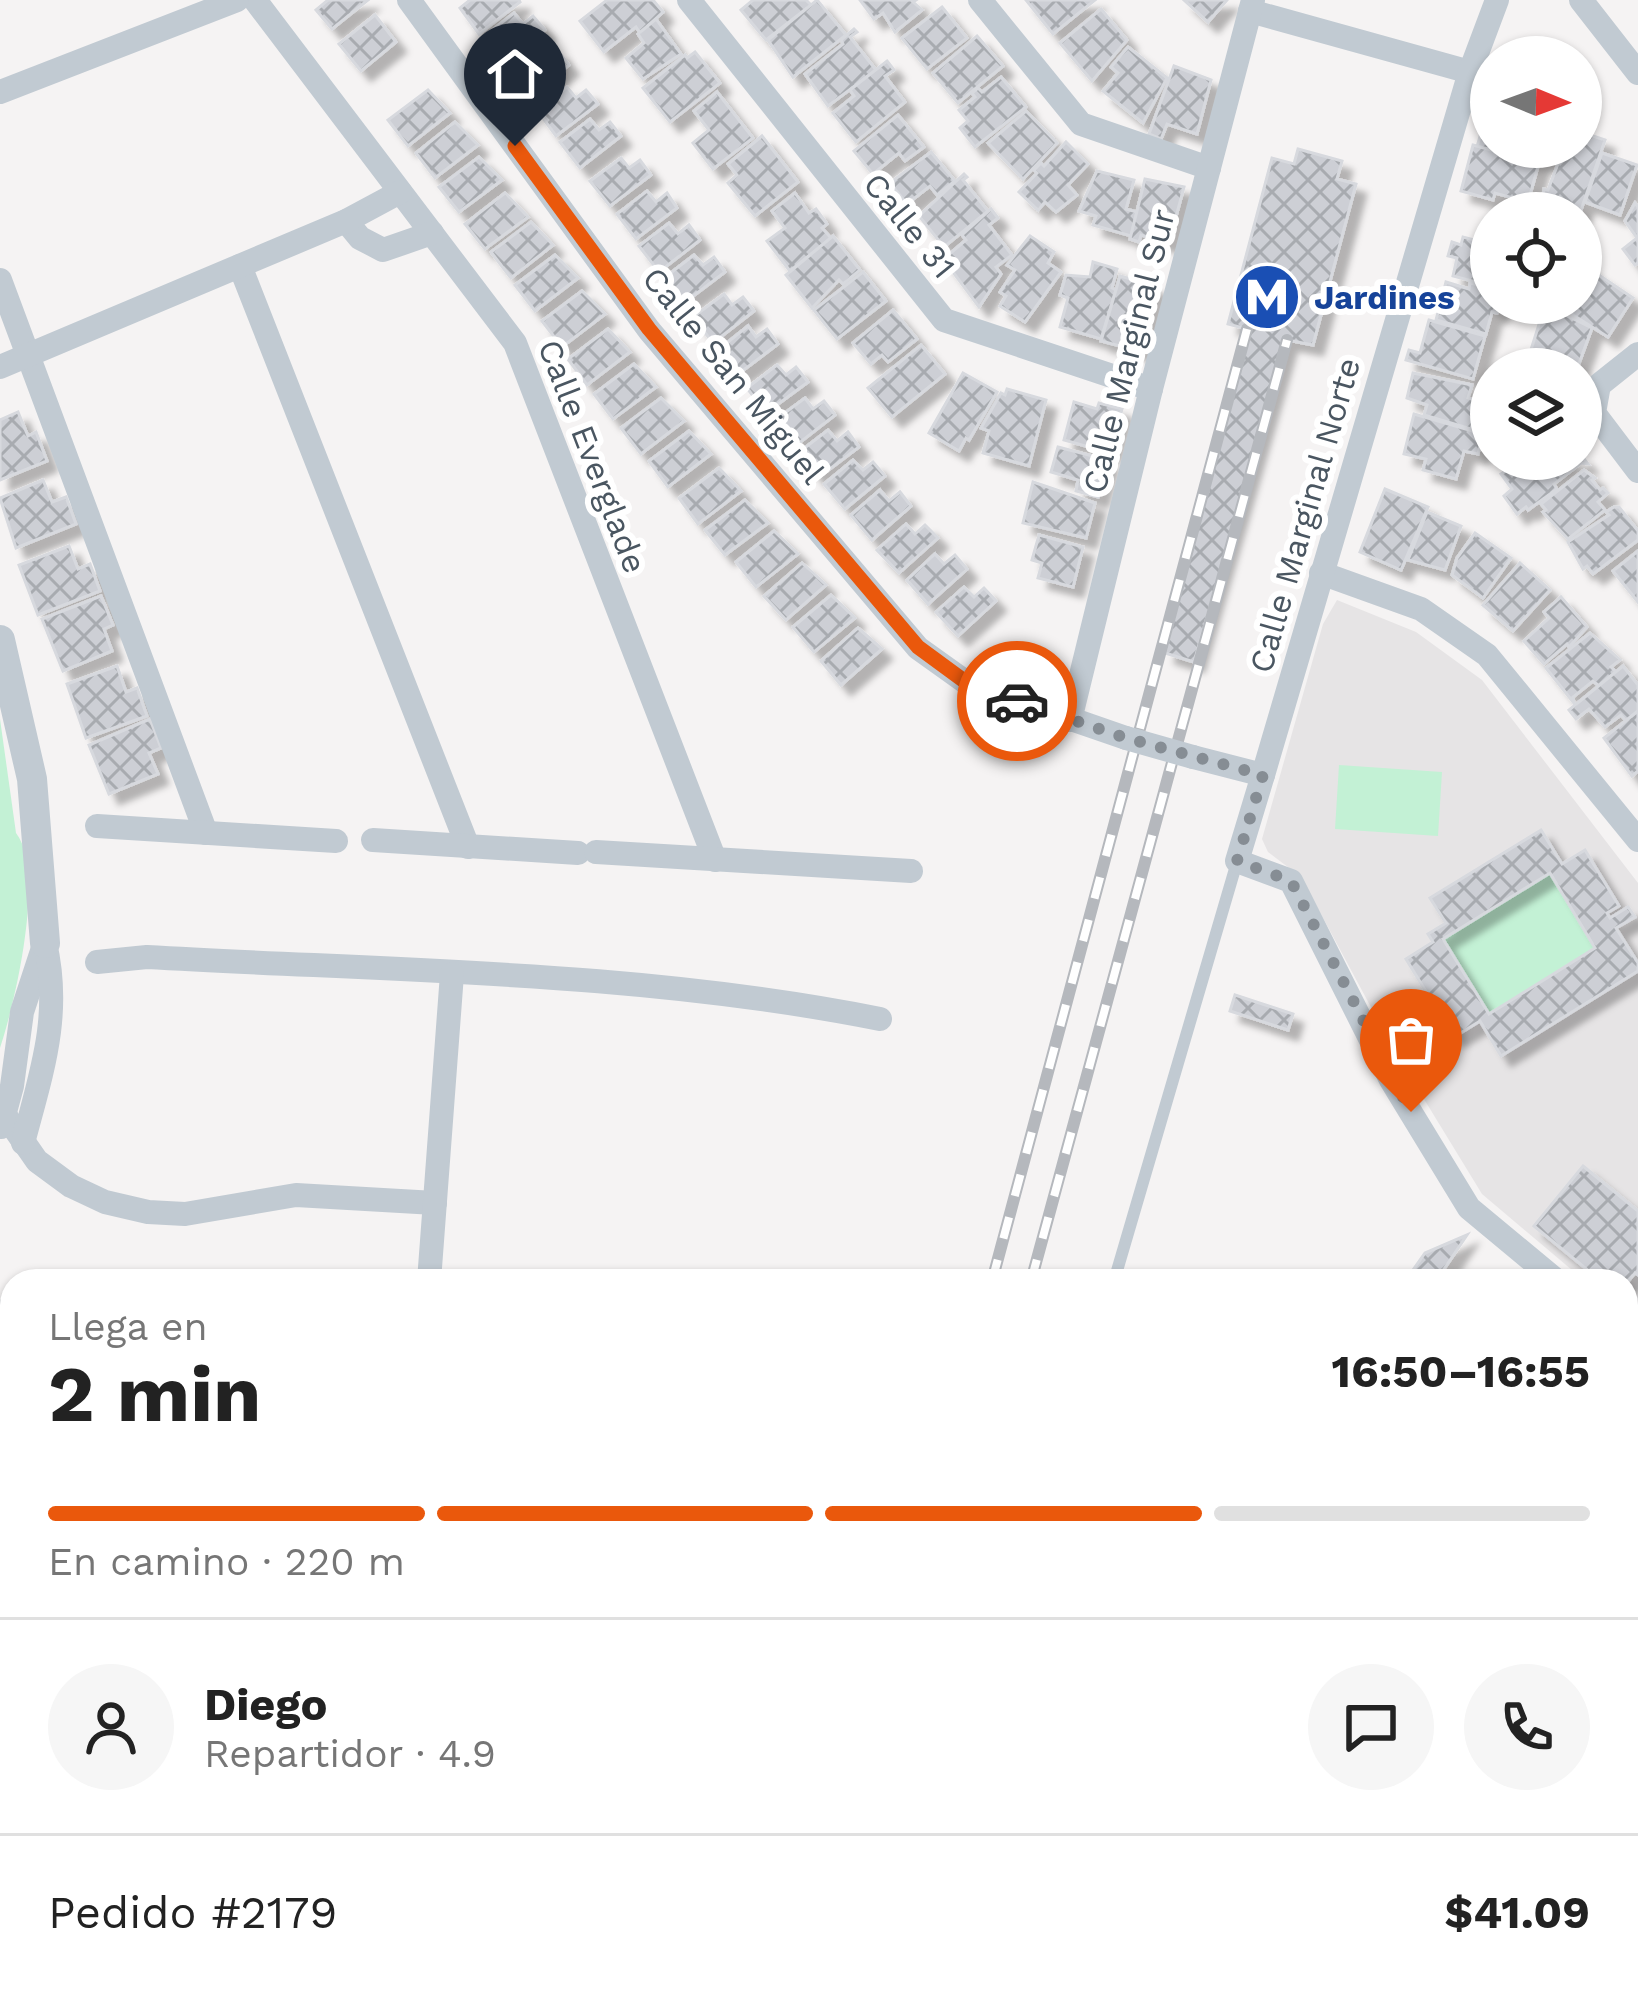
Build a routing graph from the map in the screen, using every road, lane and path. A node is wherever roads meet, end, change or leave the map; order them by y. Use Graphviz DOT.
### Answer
graph roads {
  1 [pos="237,0"];
  2 [pos="255,0"];
  3 [pos="409,0"];
  4 [pos="689,0"];
  5 [pos="980,0"];
  6 [pos="1497,0"];
  7 [pos="1581,0"];
  8 [pos="1251,5"];
  9 [pos="1483,36"];
  10 [pos="1470,71"];
  11 [pos="1638,73"];
  12 [pos="0,92"];
  13 [pos="1209,168"];
  14 [pos="400,192"];
  15 [pos="346,221"];
  16 [pos="432,233"];
  17 [pos="239,266"];
  18 [pos="0,280"];
  19 [pos="29,351"];
  20 [pos="1638,354"];
  21 [pos="0,355"];
  22 [pos="0,367"];
  23 [pos="1151,389"];
  24 [pos="1638,471"];
  25 [pos="1321,573"];
  26 [pos="0,640"];
  27 [pos="1070,720"];
  28 [pos="1263,775"];
  29 [pos="98,826"];
  30 [pos="206,833"];
  31 [pos="373,840"];
  32 [pos="1638,840"];
  33 [pos="336,841"];
  34 [pos="468,847"];
  35 [pos="715,860"];
  36 [pos="1237,861"];
  37 [pos="911,871"];
  38 [pos="45,943"];
  39 [pos="97,962"];
  40 [pos="452,974"];
  41 [pos="880,1019"];
  42 [pos="9,1129"];
  43 [pos="435,1202"];
  44 [pos="430,1269"];
  45 [pos="1118,1269"];
  46 [pos="1542,1269"];
  1 -- 12 [label="street"];
  2 -- 14 [label="street, Calle Everglade"];
  3 -- 27 [label="street, Calle San Miguel"];
  4 -- 23 [label="street, Calle 31"];
  5 -- 13 [label="street"];
  6 -- 9 [label="street, Calle Marginal Norte"];
  7 -- 11 [label="street"];
  8 -- 10 [label="street"];
  8 -- 13 [label="street, Calle Marginal Sur"];
  10 -- 25 [label="street, Calle Marginal Norte"];
  13 -- 23 [label="street, Calle Marginal Sur"];
  14 -- 15 [label="street"];
  14 -- 16 [label="street, Calle Everglade"];
  15 -- 16 [label="street"];
  15 -- 17 [label="street"];
  16 -- 35 [label="street, Calle Everglade"];
  17 -- 19 [label="street"];
  17 -- 34 [label="street"];
  18 -- 19 [label="street"];
  19 -- 21 [label="street"];
  19 -- 22 [label="street"];
  19 -- 30 [label="street"];
  20 -- 24 [label="street"];
  23 -- 27 [label="street, Calle Marginal Sur"];
  25 -- 28 [label="street, Calle Marginal Norte"];
  25 -- 32 [label="street"];
  26 -- 38 [label="street"];
  27 -- 28 [label="street, Calle San Miguel, bridge"];
  28 -- 36 [label="street, Calle Marginal Norte"];
  29 -- 30 [label="street"];
  30 -- 33 [label="street"];
  31 -- 34 [label="street"];
  34 -- 35 [label="street"];
  35 -- 37 [label="street"];
  36 -- 45 [label="lane"];
  36 -- 46 [label="street"];
  38 -- 42 [label="street"];
  39 -- 40 [label="street"];
  40 -- 41 [label="street"];
  40 -- 43 [label="street"];
  42 -- 43 [label="street"];
  43 -- 44 [label="street"];
}
